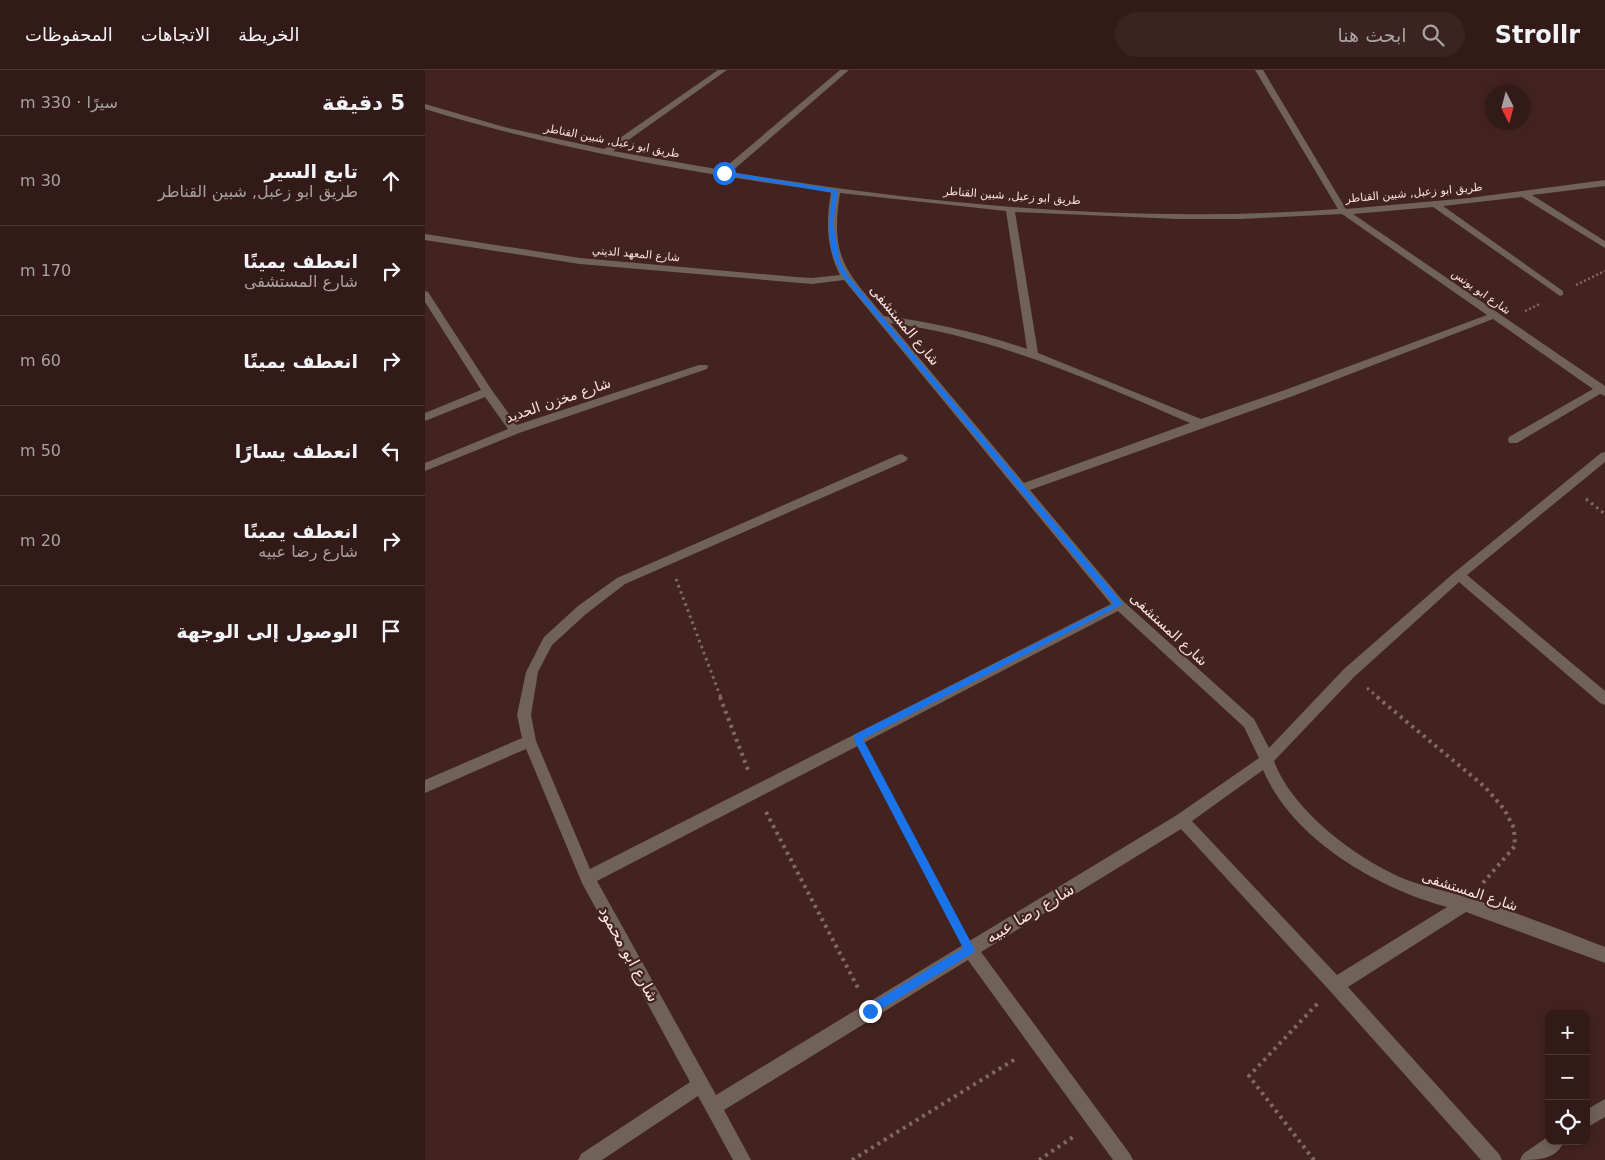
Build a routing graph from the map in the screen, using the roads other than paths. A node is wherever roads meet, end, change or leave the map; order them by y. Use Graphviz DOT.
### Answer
graph roads {
  1 [pos="723,70"];
  2 [pos="845,70"];
  3 [pos="1259,70"];
  4 [pos="425,106"];
  5 [pos="604,153"];
  6 [pos="724,173"];
  7 [pos="1605,183"];
  8 [pos="836,192"];
  9 [pos="1524,194"];
  10 [pos="1433,203"];
  11 [pos="1009,209"];
  12 [pos="1343,211"];
  13 [pos="425,237"];
  14 [pos="1605,245"];
  15 [pos="846,277"];
  16 [pos="1560,293"];
  17 [pos="425,294"];
  18 [pos="1493,316"];
  19 [pos="880,319"];
  20 [pos="1033,354"];
  21 [pos="703,367"];
  22 [pos="1603,390"];
  23 [pos="487,392"];
  24 [pos="425,417"];
  25 [pos="1201,423"];
  26 [pos="515,430"];
  27 [pos="1513,440"];
  28 [pos="1605,456"];
  29 [pos="902,458"];
  30 [pos="425,468"];
  31 [pos="1023,488"];
  32 [pos="1459,575"];
  33 [pos="1119,604"];
  34 [pos="1605,699"];
  35 [pos="529,741"];
  36 [pos="1265,761"];
  37 [pos="425,787"];
  38 [pos="1182,820"];
  39 [pos="587,878"];
  40 [pos="1465,904"];
  41 [pos="970,950"];
  42 [pos="1605,955"];
  43 [pos="1336,985"];
  44 [pos="701,1084"];
  45 [pos="713,1106"];
  46 [pos="1605,1107"];
  47 [pos="1590,1117"];
  48 [pos="1550,1145"];
  49 [pos="587,1160"];
  50 [pos="742,1160"];
  51 [pos="1124,1160"];
  52 [pos="1493,1160"];
  53 [pos="1529,1160"];
  1 -- 5 [label="street"];
  2 -- 6 [label="street"];
  3 -- 12 [label="street"];
  4 -- 5 [label="street, طريق ابو زعبل, شبين القناطر"];
  5 -- 6 [label="street, طريق ابو زعبل, شبين القناطر"];
  6 -- 8 [label="street, طريق ابو زعبل, شبين القناطر"];
  7 -- 9 [label="street, طريق ابو زعبل, شبين القناطر"];
  8 -- 11 [label="street, طريق ابو زعبل, شبين القناطر"];
  8 -- 15 [label="street, شارع المستشفى"];
  9 -- 10 [label="street, طريق ابو زعبل, شبين القناطر"];
  9 -- 14 [label="street"];
  10 -- 12 [label="street, طريق ابو زعبل, شبين القناطر"];
  10 -- 16 [label="street"];
  11 -- 12 [label="street, طريق ابو زعبل, شبين القناطر"];
  11 -- 20 [label="street"];
  12 -- 18 [label="street, شارع ابو يونس"];
  13 -- 15 [label="street, شارع المعهد الديني"];
  15 -- 19 [label="street, شارع المستشفى"];
  17 -- 23 [label="street"];
  18 -- 22 [label="street, شارع ابو يونس"];
  18 -- 25 [label="street"];
  19 -- 20 [label="street"];
  19 -- 31 [label="street, شارع المستشفى"];
  20 -- 25 [label="street"];
  21 -- 26 [label="street, شارع مخزن الحديد"];
  22 -- 27 [label="street"];
  23 -- 24 [label="street"];
  23 -- 26 [label="street"];
  25 -- 31 [label="street"];
  26 -- 30 [label="street, شارع مخزن الحديد"];
  28 -- 32 [label="street, شارع رضا عبيه"];
  29 -- 35 [label="street, شارع ابو محمود"];
  31 -- 33 [label="street, شارع المستشفى"];
  32 -- 34 [label="street"];
  32 -- 36 [label="street, شارع رضا عبيه"];
  33 -- 36 [label="street, شارع المستشفى"];
  33 -- 39 [label="street"];
  35 -- 37 [label="street"];
  35 -- 39 [label="street, شارع ابو محمود"];
  36 -- 38 [label="street, شارع رضا عبيه"];
  36 -- 40 [label="street, شارع المستشفى"];
  38 -- 41 [label="street, شارع رضا عبيه"];
  38 -- 43 [label="street"];
  39 -- 44 [label="street, شارع ابو محمود"];
  40 -- 42 [label="street, شارع المستشفى"];
  40 -- 43 [label="street"];
  41 -- 45 [label="street, شارع رضا عبيه"];
  41 -- 51 [label="street"];
  43 -- 52 [label="street"];
  44 -- 45 [label="street, شارع ابو محمود"];
  44 -- 49 [label="street"];
  45 -- 50 [label="street, شارع ابو محمود"];
  46 -- 47 [label="street"];
  48 -- 53 [label="street"];
}
